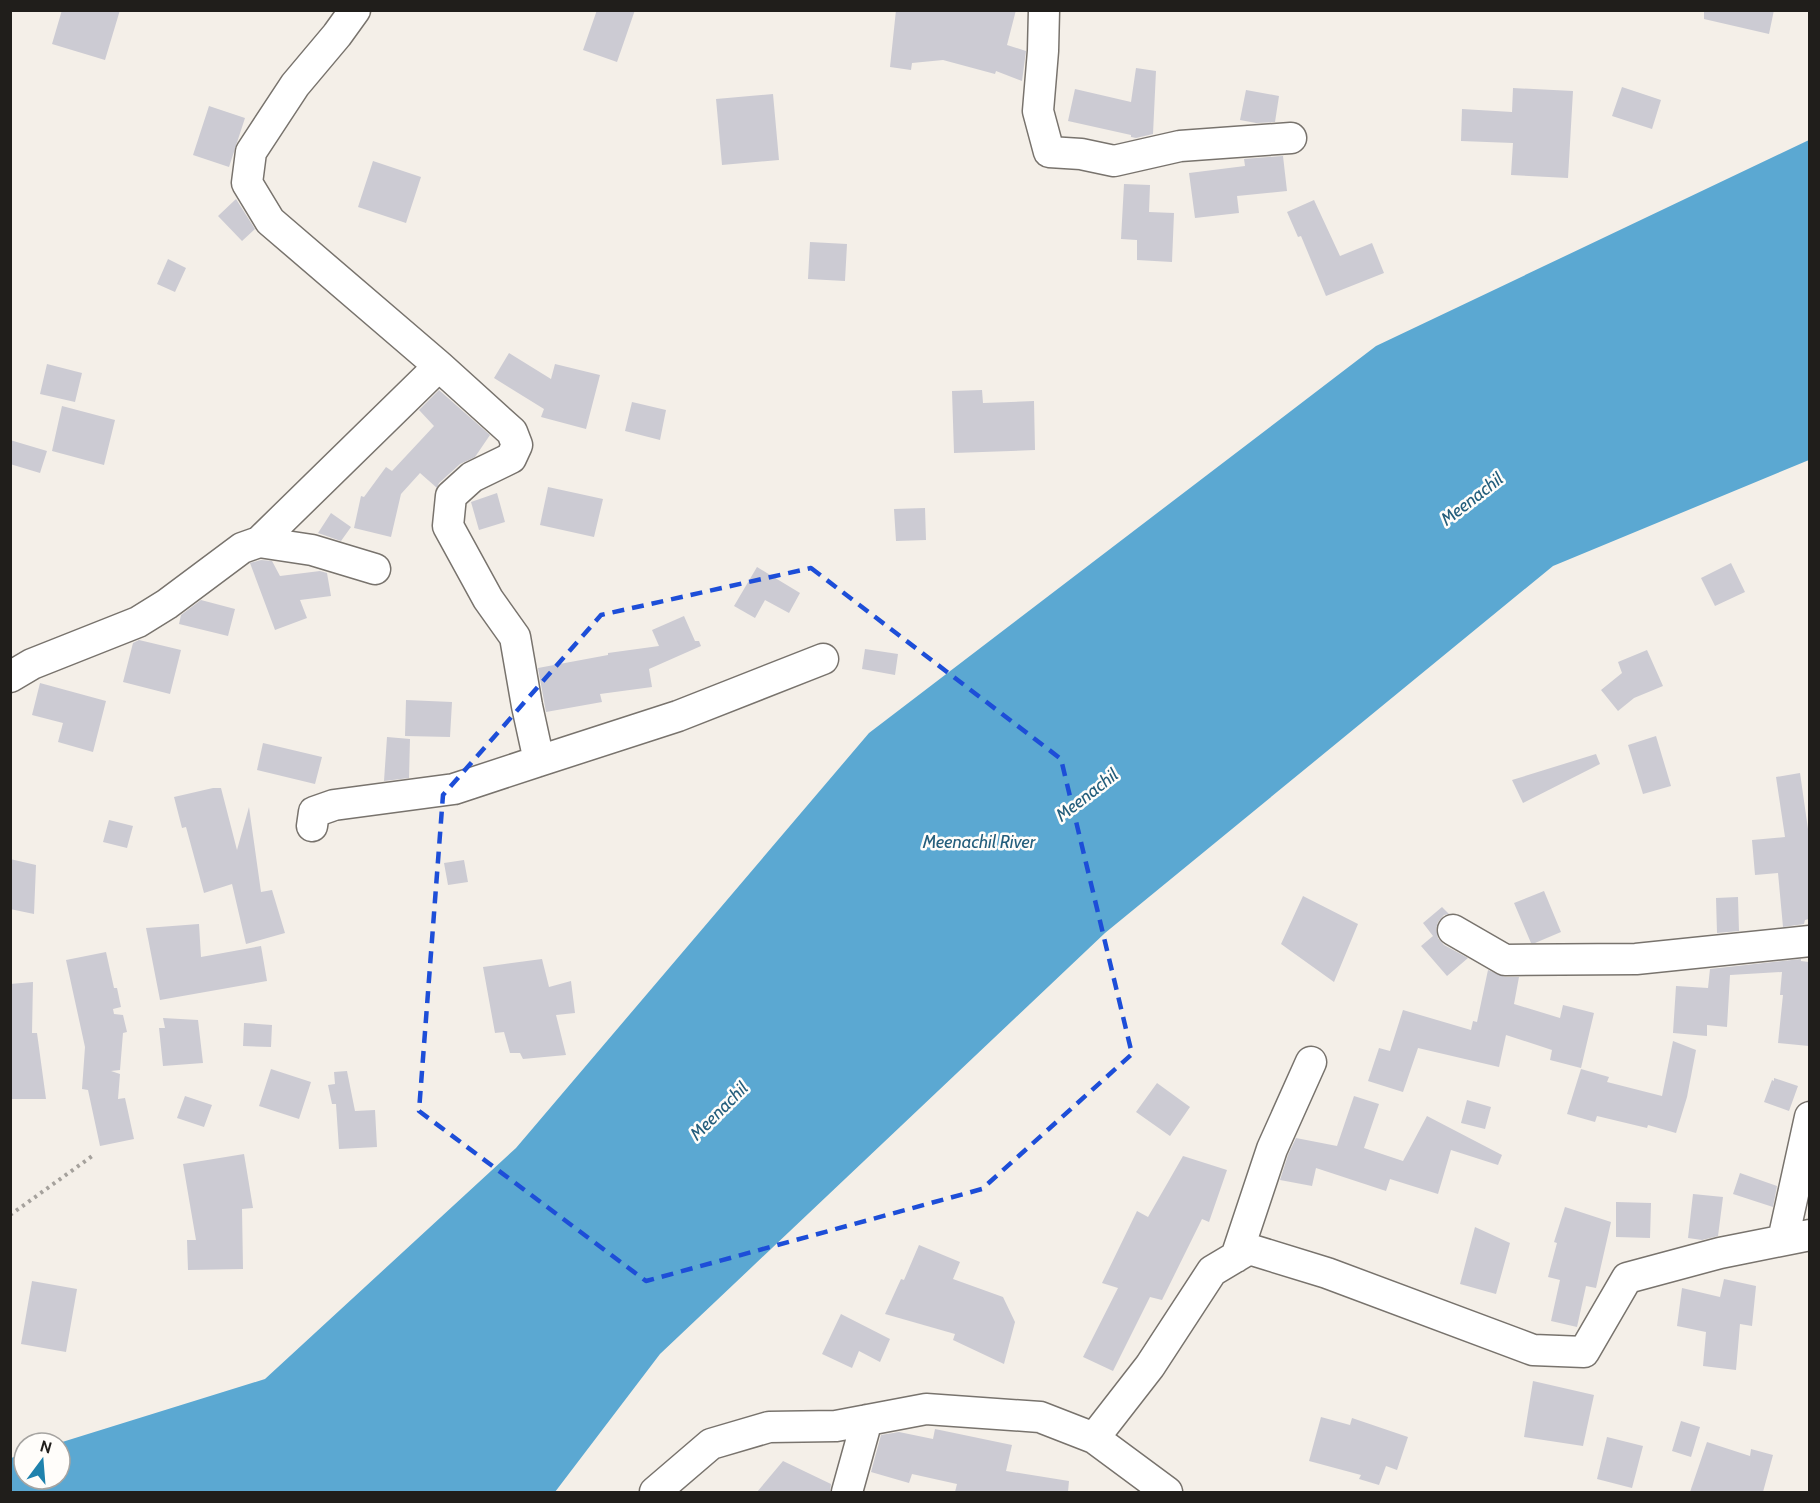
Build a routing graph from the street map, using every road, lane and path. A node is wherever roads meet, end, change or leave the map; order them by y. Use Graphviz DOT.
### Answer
graph roads {
  1 [pos="355,10"];
  2 [pos="1044,10"];
  3 [pos="1291,138"];
  4 [pos="439,366"];
  5 [pos="259,542"];
  6 [pos="375,568"];
  7 [pos="823,659"];
  8 [pos="10,677"];
  9 [pos="539,761"];
  10 [pos="312,826"];
  11 [pos="1453,930"];
  12 [pos="1809,941"];
  13 [pos="1311,1062"];
  14 [pos="1809,1117"];
  15 [pos="95,1154"];
  16 [pos="10,1215"];
  17 [pos="1796,1237"];
  18 [pos="1236,1257"];
  19 [pos="867,1420"];
  20 [pos="1094,1438"];
  21 [pos="655,1492"];
  22 [pos="847,1492"];
  23 [pos="1167,1492"];
  1 -- 4 [label="street"];
  2 -- 3 [label="street"];
  4 -- 5 [label="street"];
  4 -- 9 [label="street"];
  5 -- 6 [label="street"];
  5 -- 8 [label="street"];
  7 -- 9 [label="street"];
  9 -- 10 [label="street"];
  11 -- 12 [label="street"];
  13 -- 18 [label="street"];
  14 -- 17 [label="street"];
  15 -- 16 [label="path"];
  17 -- 18 [label="street"];
  18 -- 20 [label="street"];
  19 -- 20 [label="street"];
  19 -- 21 [label="street"];
  19 -- 22 [label="street"];
  20 -- 23 [label="street"];
}
